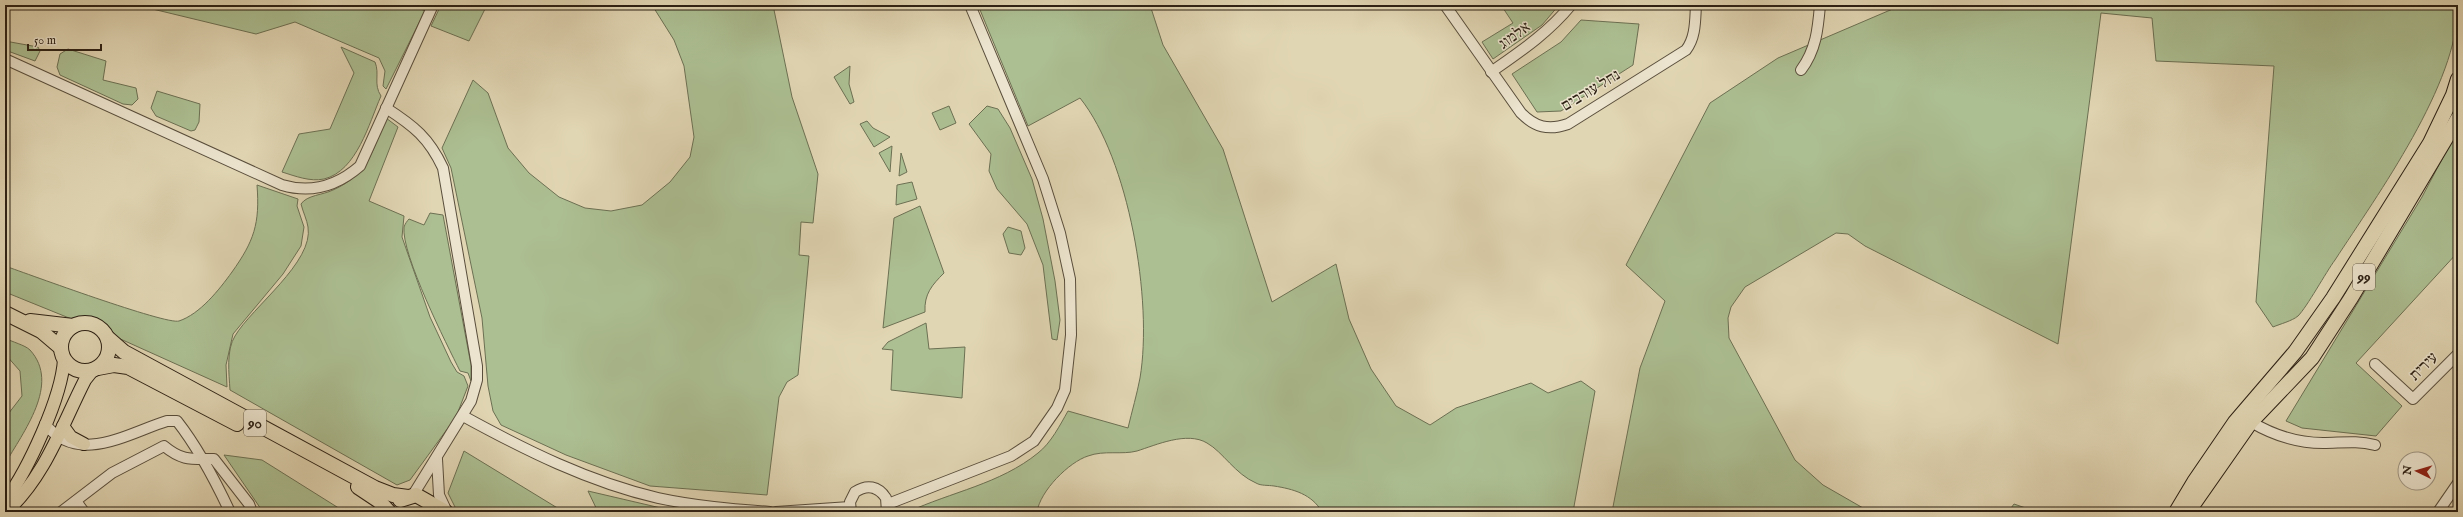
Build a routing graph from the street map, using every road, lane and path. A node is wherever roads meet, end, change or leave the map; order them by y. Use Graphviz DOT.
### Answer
graph roads {
  1 [pos="433,5"];
  2 [pos="970,5"];
  3 [pos="1445,5"];
  4 [pos="1571,5"];
  5 [pos="1696,5"];
  6 [pos="1820,5"];
  7 [pos="5,59"];
  8 [pos="1801,70"];
  9 [pos="1491,72"];
  10 [pos="2458,79"];
  11 [pos="386,108"];
  12 [pos="2458,118"];
  13 [pos="5,313"];
  14 [pos="19,319"];
  15 [pos="73,326"];
  16 [pos="108,338"];
  17 [pos="63,354"];
  18 [pos="2458,354"];
  19 [pos="2375,364"];
  20 [pos="95,369"];
  21 [pos="463,416"];
  22 [pos="2251,422"];
  23 [pos="45,424"];
  24 [pos="60,431"];
  25 [pos="84,444"];
  26 [pos="2375,445"];
  27 [pos="202,459"];
  28 [pos="437,459"];
  29 [pos="2458,483"];
  30 [pos="410,496"];
  31 [pos="5,501"];
  32 [pos="76,501"];
  33 [pos="887,508"];
  34 [pos="850,510"];
  35 [pos="6,512"];
  36 [pos="61,512"];
  37 [pos="84,512"];
  38 [pos="230,512"];
  39 [pos="252,512"];
  40 [pos="389,512"];
  41 [pos="394,512"];
  42 [pos="447,512"];
  43 [pos="770,512"];
  44 [pos="776,512"];
  45 [pos="2176,512"];
  46 [pos="2188,512"];
  47 [pos="2438,512"];
  1 -- 11 [label="street"];
  2 -- 33 [label="street"];
  3 -- 9 [label="street, נחל עורבים"];
  4 -- 9 [label="street, אלמוג"];
  5 -- 9 [label="street, נחל עורבים"];
  6 -- 8 [label="street"];
  7 -- 11 [label="street"];
  10 -- 45 [label="highway, 99"];
  11 -- 21 [label="street"];
  12 -- 22 [label="highway, 99"];
  13 -- 14 [label="highway, 90"];
  14 -- 15 [label="highway, 90"];
  14 -- 17 [label="highway, 90"];
  15 -- 16 [label="highway, 90"];
  15 -- 17 [label="highway"];
  16 -- 20 [label="highway"];
  16 -- 30 [label="highway, 90"];
  17 -- 20 [label="highway, 90"];
  17 -- 23 [label="main road"];
  18 -- 19 [label="street, עירית"];
  20 -- 24 [label="main road"];
  20 -- 40 [label="highway, 90"];
  21 -- 28 [label="street"];
  21 -- 43 [label="street"];
  22 -- 26 [label="street"];
  22 -- 46 [label="highway, 99"];
  23 -- 24 [label="street"];
  23 -- 31 [label="main road"];
  24 -- 25 [label="main road"];
  24 -- 35 [label="main road"];
  25 -- 27 [label="street"];
  27 -- 32 [label="street"];
  27 -- 38 [label="street"];
  27 -- 39 [label="street"];
  28 -- 30 [label="street"];
  28 -- 42 [label="street"];
  29 -- 47 [label="street"];
  30 -- 41 [label="highway"];
  30 -- 42 [label="highway, 90"];
  32 -- 36 [label="street"];
  32 -- 37 [label="street"];
  33 -- 34 [label="street"];
  34 -- 44 [label="street"];
}
